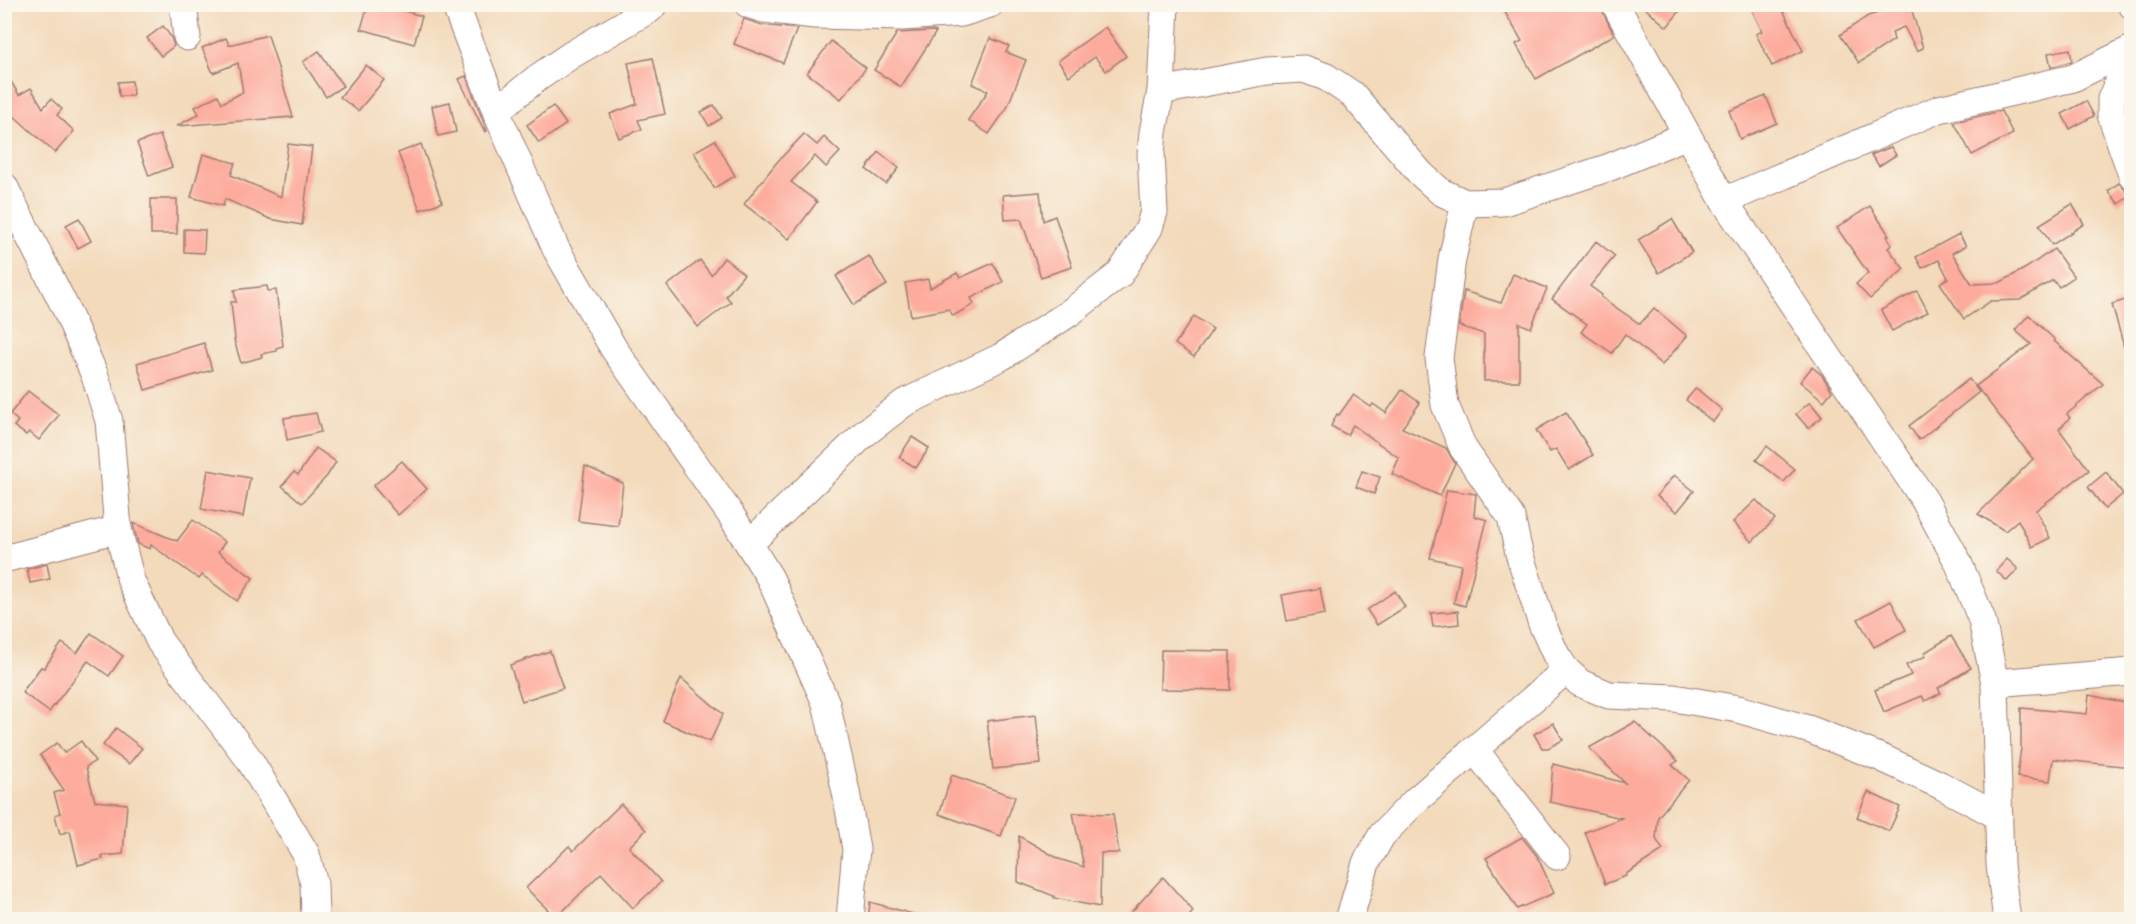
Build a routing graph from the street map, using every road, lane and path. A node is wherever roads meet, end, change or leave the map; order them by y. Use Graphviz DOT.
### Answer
graph roads {
  1 [pos="183,4"];
  2 [pos="455,4"];
  3 [pos="654,4"];
  4 [pos="748,4"];
  5 [pos="990,4"];
  6 [pos="1165,4"];
  7 [pos="1615,4"];
  8 [pos="187,37"];
  9 [pos="2132,50"];
  10 [pos="1161,91"];
  11 [pos="496,111"];
  12 [pos="1687,135"];
  13 [pos="2132,175"];
  14 [pos="4,186"];
  15 [pos="1724,201"];
  16 [pos="1465,203"];
  17 [pos="118,529"];
  18 [pos="749,544"];
  19 [pos="4,559"];
  20 [pos="1566,670"];
  21 [pos="2132,672"];
  22 [pos="1995,683"];
  23 [pos="1475,750"];
  24 [pos="1999,816"];
  25 [pos="1557,856"];
  26 [pos="315,920"];
  27 [pos="850,920"];
  28 [pos="1349,920"];
  29 [pos="2007,920"];
  1 -- 8 [label="street"];
  2 -- 11 [label="street"];
  3 -- 11 [label="street"];
  4 -- 5 [label="street"];
  6 -- 10 [label="street"];
  7 -- 12 [label="street"];
  9 -- 13 [label="street"];
  9 -- 15 [label="street"];
  10 -- 16 [label="street"];
  10 -- 18 [label="street"];
  11 -- 18 [label="street"];
  12 -- 15 [label="street"];
  12 -- 16 [label="street"];
  14 -- 17 [label="street"];
  15 -- 22 [label="street"];
  16 -- 20 [label="street"];
  17 -- 19 [label="street"];
  17 -- 26 [label="street"];
  18 -- 27 [label="street"];
  20 -- 23 [label="street"];
  20 -- 24 [label="street"];
  21 -- 22 [label="street"];
  22 -- 24 [label="street"];
  23 -- 25 [label="street"];
  23 -- 28 [label="street"];
  24 -- 29 [label="street"];
}
